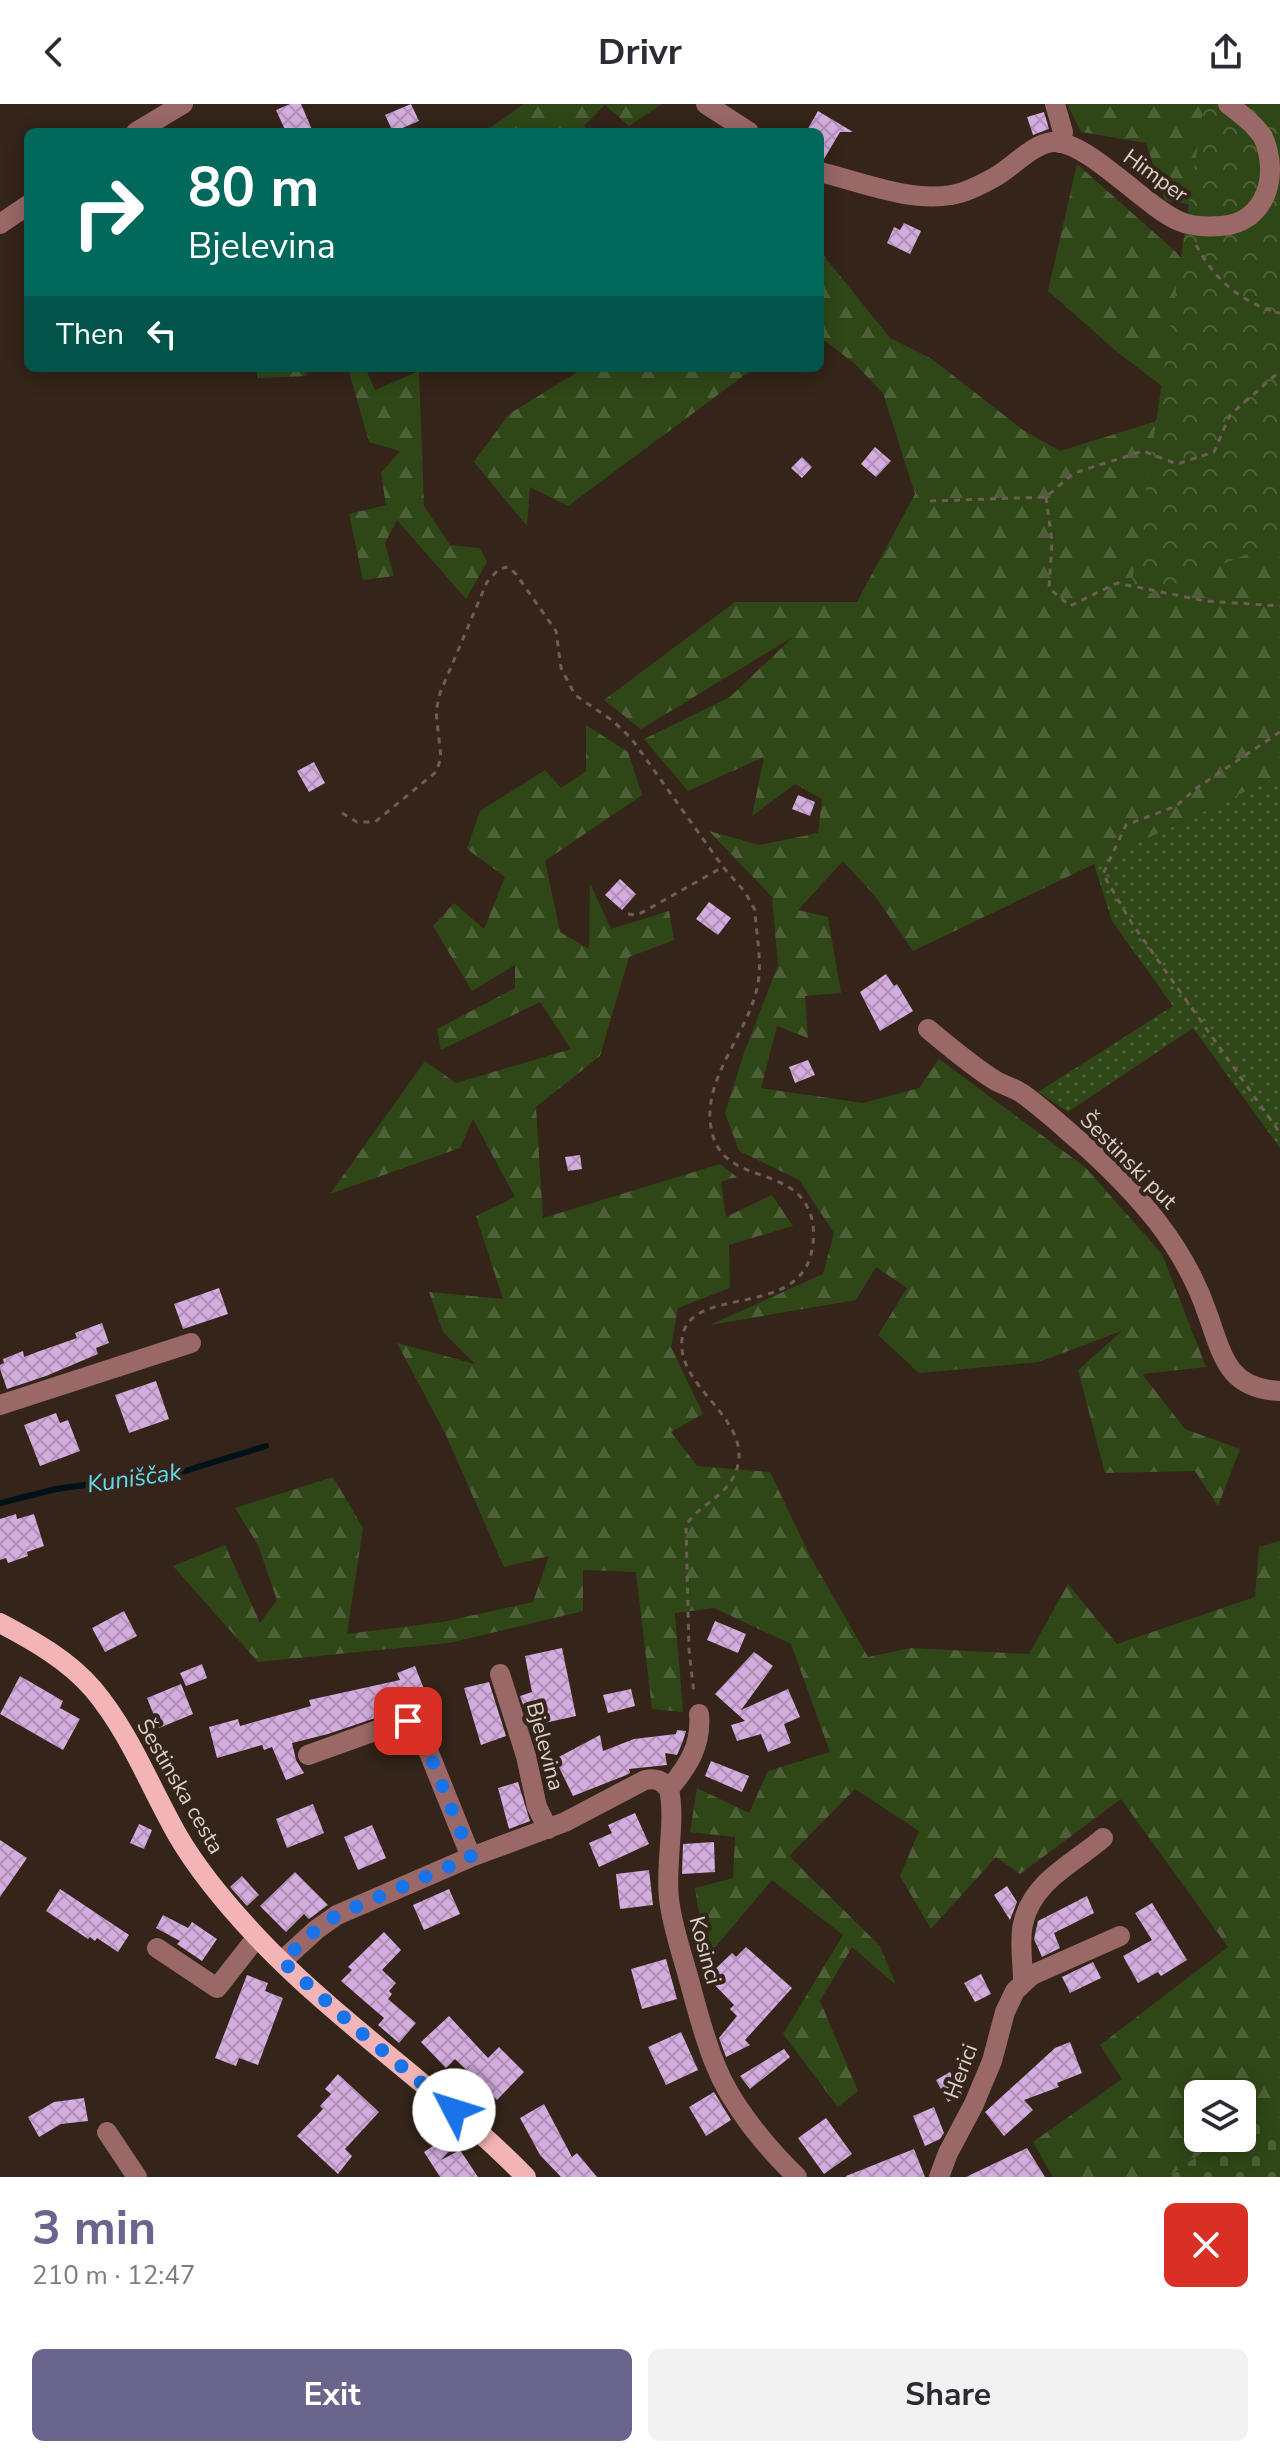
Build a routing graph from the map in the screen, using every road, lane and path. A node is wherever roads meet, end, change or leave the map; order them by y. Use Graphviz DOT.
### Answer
graph roads {
  1 [pos="183,104"];
  2 [pos="706,104"];
  3 [pos="1055,104"];
  4 [pos="1228,104"];
  5 [pos="143,128"];
  6 [pos="743,128"];
  7 [pos="1060,143"];
  8 [pos="824,173"];
  9 [pos="24,208"];
  10 [pos="0,224"];
  11 [pos="1194,226"];
  12 [pos="1280,313"];
  13 [pos="1280,371"];
  14 [pos="1046,497"];
  15 [pos="930,501"];
  16 [pos="1280,606"];
  17 [pos="1280,732"];
  18 [pos="342,813"];
  19 [pos="723,867"];
  20 [pos="628,914"];
  21 [pos="928,1029"];
  22 [pos="1280,1133"];
  23 [pos="191,1343"];
  24 [pos="1280,1391"];
  25 [pos="0,1405"];
  26 [pos="0,1623"];
  27 [pos="500,1674"];
  28 [pos="699,1714"];
  29 [pos="308,1755"];
  30 [pos="669,1789"];
  31 [pos="548,1829"];
  32 [pos="1103,1838"];
  33 [pos="471,1857"];
  34 [pos="1120,1936"];
  35 [pos="257,1937"];
  36 [pos="157,1948"];
  37 [pos="282,1961"];
  38 [pos="1023,1981"];
  39 [pos="107,2132"];
  40 [pos="137,2177"];
  41 [pos="526,2177"];
  42 [pos="797,2177"];
  43 [pos="939,2177"];
  1 -- 5 [label="street"];
  2 -- 6 [label="street"];
  3 -- 7 [label="street"];
  4 -- 11 [label="street"];
  7 -- 8 [label="street"];
  7 -- 11 [label="street, Himper"];
  9 -- 10 [label="street"];
  11 -- 12 [label="path, Himper"];
  13 -- 14 [label="path"];
  14 -- 15 [label="path"];
  14 -- 16 [label="path"];
  17 -- 22 [label="path"];
  18 -- 19 [label="path"];
  19 -- 20 [label="path"];
  19 -- 28 [label="path"];
  21 -- 24 [label="street, Šestinski put"];
  23 -- 25 [label="street"];
  26 -- 35 [label="main road, Šestinska cesta"];
  27 -- 31 [label="street, Bjelevina"];
  28 -- 30 [label="street"];
  29 -- 33 [label="street"];
  30 -- 31 [label="street, Bjelevina"];
  30 -- 42 [label="street, Kosinci"];
  31 -- 33 [label="street, Bjelevina"];
  32 -- 38 [label="street, Herici"];
  33 -- 37 [label="street, Bjelevina"];
  34 -- 38 [label="street"];
  35 -- 36 [label="street"];
  35 -- 37 [label="main road, Šestinska cesta"];
  37 -- 41 [label="main road, Šestinska cesta"];
  38 -- 43 [label="street, Herici"];
  39 -- 40 [label="street"];
}
